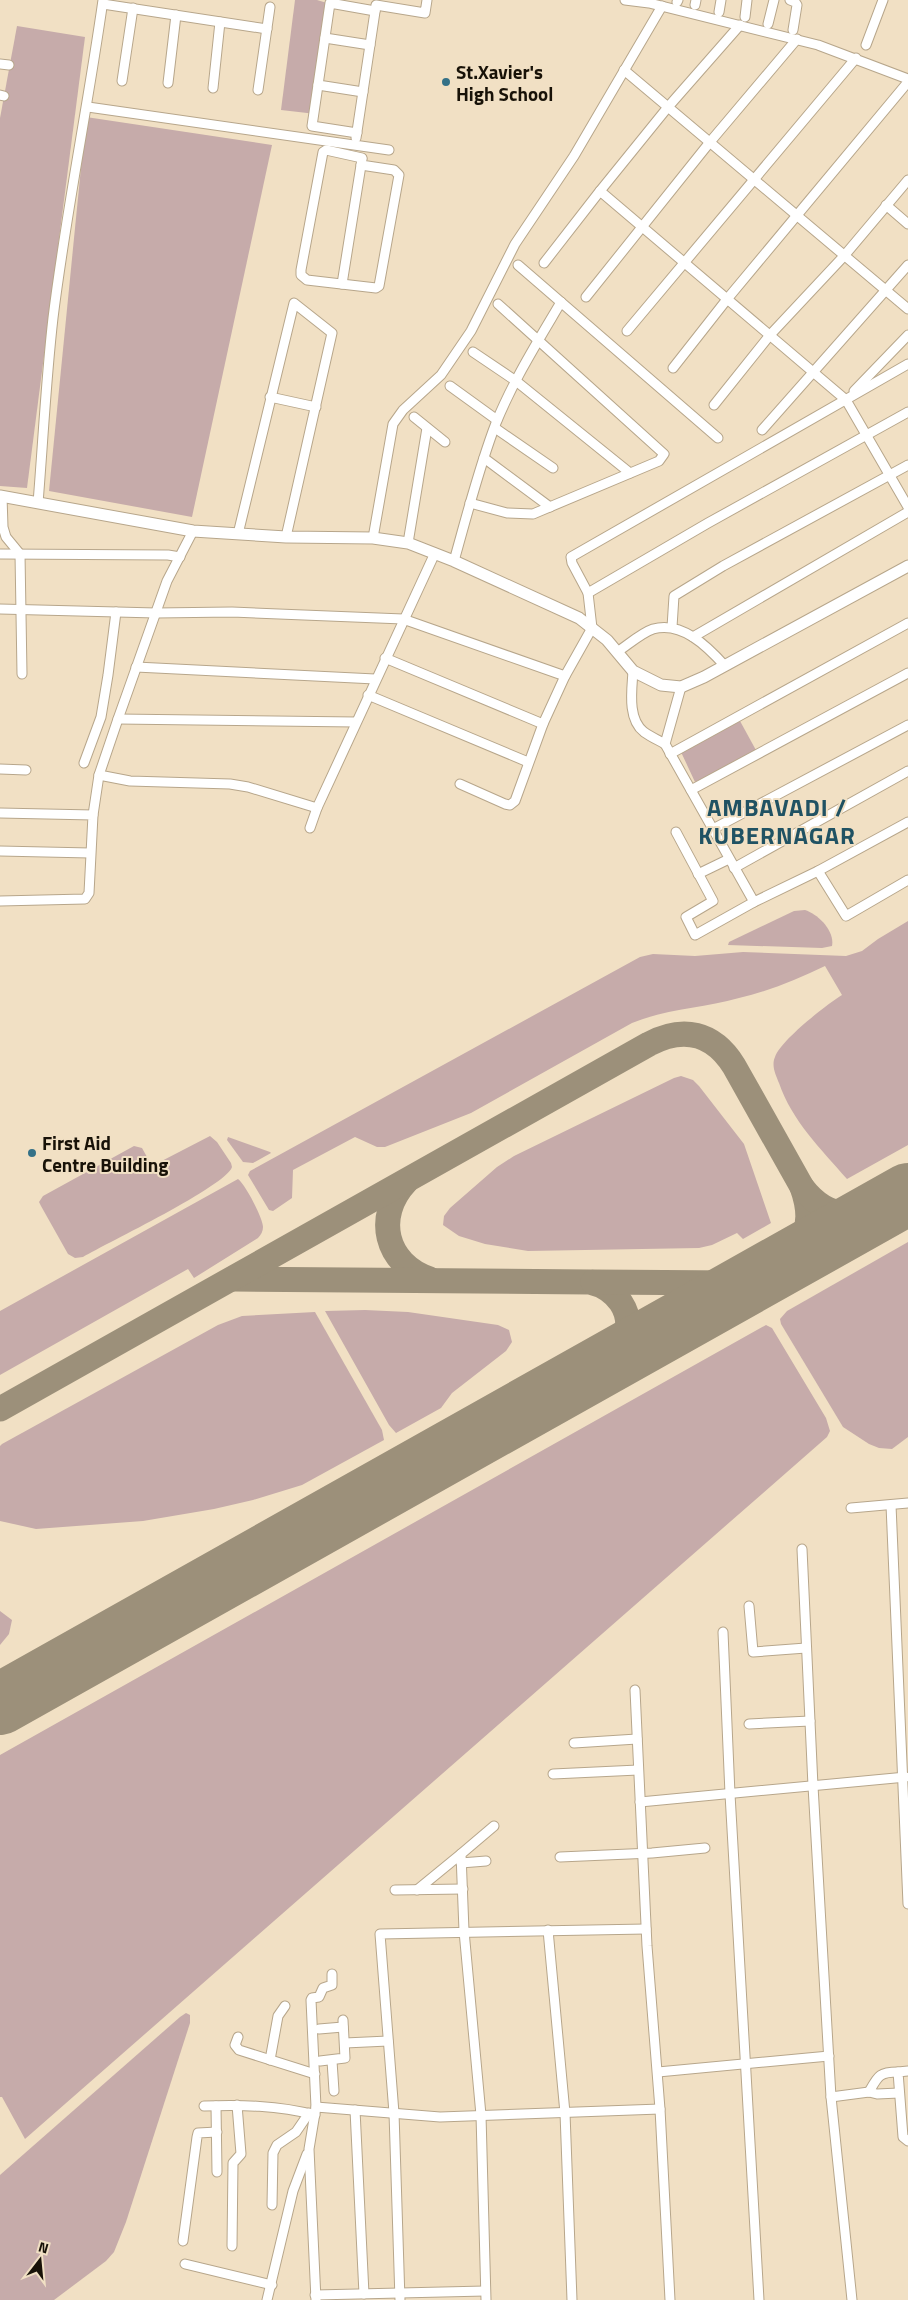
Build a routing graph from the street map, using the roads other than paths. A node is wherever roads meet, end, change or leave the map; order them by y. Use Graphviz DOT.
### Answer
graph roads {
  1 [pos="428,0"];
  2 [pos="625,0"];
  3 [pos="721,0"];
  4 [pos="747,0"];
  5 [pos="774,0"];
  6 [pos="790,0"];
  7 [pos="883,0"];
  8 [pos="103,2"];
  9 [pos="662,6"];
  10 [pos="270,7"];
  11 [pos="133,8"];
  12 [pos="375,10"];
  13 [pos="719,12"];
  14 [pos="176,15"];
  15 [pos="745,16"];
  16 [pos="220,22"];
  17 [pos="768,24"];
  18 [pos="740,25"];
  19 [pos="267,29"];
  20 [pos="793,30"];
  21 [pos="325,38"];
  22 [pos="797,39"];
  23 [pos="370,45"];
  24 [pos="866,45"];
  25 [pos="856,58"];
  26 [pos="624,70"];
  27 [pos="908,80"];
  28 [pos="122,82"];
  29 [pos="168,84"];
  30 [pos="318,85"];
  31 [pos="213,88"];
  32 [pos="258,90"];
  33 [pos="363,92"];
  34 [pos="88,107"];
  35 [pos="668,107"];
  36 [pos="357,133"];
  37 [pos="710,142"];
  38 [pos="360,146"];
  39 [pos="389,150"];
  40 [pos="361,162"];
  41 [pos="754,179"];
  42 [pos="908,180"];
  43 [pos="600,191"];
  44 [pos="886,205"];
  45 [pos="797,215"];
  46 [pos="908,224"];
  47 [pos="643,226"];
  48 [pos="844,256"];
  49 [pos="684,261"];
  50 [pos="544,263"];
  51 [pos="518,265"];
  52 [pos="908,265"];
  53 [pos="342,284"];
  54 [pos="887,290"];
  55 [pos="586,297"];
  56 [pos="728,298"];
  57 [pos="561,302"];
  58 [pos="498,304"];
  59 [pos="908,309"];
  60 [pos="627,331"];
  61 [pos="770,335"];
  62 [pos="908,335"];
  63 [pos="539,340"];
  64 [pos="473,352"];
  65 [pos="908,364"];
  66 [pos="673,368"];
  67 [pos="813,372"];
  68 [pos="516,381"];
  69 [pos="450,386"];
  70 [pos="270,397"];
  71 [pos="846,400"];
  72 [pos="714,404"];
  73 [pos="316,407"];
  74 [pos="908,412"];
  75 [pos="414,417"];
  76 [pos="496,424"];
  77 [pos="428,428"];
  78 [pos="762,430"];
  79 [pos="866,434"];
  80 [pos="718,438"];
  81 [pos="445,442"];
  82 [pos="484,458"];
  83 [pos="908,465"];
  84 [pos="553,468"];
  85 [pos="630,473"];
  86 [pos="890,475"];
  87 [pos="1,496"];
  88 [pos="38,503"];
  89 [pos="470,503"];
  90 [pos="550,507"];
  91 [pos="908,507"];
  92 [pos="908,512"];
  93 [pos="193,531"];
  94 [pos="238,534"];
  95 [pos="286,537"];
  96 [pos="374,538"];
  97 [pos="408,543"];
  98 [pos="435,553"];
  99 [pos="0,554"];
  100 [pos="20,554"];
  101 [pos="180,557"];
  102 [pos="454,561"];
  103 [pos="908,566"];
  104 [pos="588,593"];
  105 [pos="0,609"];
  106 [pos="21,610"];
  107 [pos="116,612"];
  108 [pos="156,613"];
  109 [pos="403,619"];
  110 [pos="908,623"];
  111 [pos="672,627"];
  112 [pos="592,628"];
  113 [pos="694,637"];
  114 [pos="617,652"];
  115 [pos="385,658"];
  116 [pos="725,666"];
  117 [pos="136,667"];
  118 [pos="634,670"];
  119 [pos="908,673"];
  120 [pos="22,674"];
  121 [pos="565,676"];
  122 [pos="375,679"];
  123 [pos="682,687"];
  124 [pos="368,695"];
  125 [pos="118,719"];
  126 [pos="356,722"];
  127 [pos="543,724"];
  128 [pos="908,725"];
  129 [pos="665,744"];
  130 [pos="670,754"];
  131 [pos="528,762"];
  132 [pos="84,763"];
  133 [pos="0,769"];
  134 [pos="26,770"];
  135 [pos="908,771"];
  136 [pos="99,775"];
  137 [pos="460,784"];
  138 [pos="691,790"];
  139 [pos="316,808"];
  140 [pos="0,813"];
  141 [pos="93,815"];
  142 [pos="908,822"];
  143 [pos="310,828"];
  144 [pos="713,829"];
  145 [pos="676,832"];
  146 [pos="0,851"];
  147 [pos="90,853"];
  148 [pos="729,859"];
  149 [pos="734,868"];
  150 [pos="818,871"];
  151 [pos="698,874"];
  152 [pos="908,880"];
  153 [pos="0,901"];
  154 [pos="754,902"];
  155 [pos="908,1503"];
  156 [pos="891,1505"];
  157 [pos="851,1508"];
  158 [pos="802,1549"];
  159 [pos="749,1606"];
  160 [pos="724,1632"];
  161 [pos="806,1648"];
  162 [pos="635,1690"];
  163 [pos="810,1721"];
  164 [pos="749,1724"];
  165 [pos="637,1739"];
  166 [pos="574,1743"];
  167 [pos="638,1770"];
  168 [pos="553,1774"];
  169 [pos="905,1777"];
  170 [pos="813,1786"];
  171 [pos="730,1794"];
  172 [pos="640,1802"];
  173 [pos="494,1826"];
  174 [pos="705,1848"];
  175 [pos="642,1853"];
  176 [pos="560,1857"];
  177 [pos="461,1858"];
  178 [pos="486,1861"];
  179 [pos="463,1889"];
  180 [pos="395,1890"];
  181 [pos="417,1890"];
  182 [pos="908,1904"];
  183 [pos="646,1928"];
  184 [pos="548,1930"];
  185 [pos="464,1931"];
  186 [pos="332,1974"];
  187 [pos="285,2006"];
  188 [pos="319,2029"];
  189 [pos="238,2037"];
  190 [pos="388,2041"];
  191 [pos="345,2043"];
  192 [pos="829,2056"];
  193 [pos="270,2060"];
  194 [pos="332,2061"];
  195 [pos="320,2062"];
  196 [pos="745,2064"];
  197 [pos="908,2071"];
  198 [pos="658,2072"];
  199 [pos="898,2072"];
  200 [pos="314,2074"];
  201 [pos="334,2090"];
  202 [pos="869,2092"];
  203 [pos="899,2093"];
  204 [pos="832,2097"];
  205 [pos="237,2105"];
  206 [pos="204,2106"];
  207 [pos="216,2106"];
  208 [pos="660,2109"];
  209 [pos="355,2110"];
  210 [pos="314,2112"];
  211 [pos="394,2113"];
  212 [pos="565,2113"];
  213 [pos="481,2115"];
  214 [pos="217,2132"];
  215 [pos="908,2141"];
  216 [pos="309,2149"];
  217 [pos="217,2172"];
  218 [pos="272,2205"];
  219 [pos="183,2241"];
  220 [pos="232,2246"];
  221 [pos="185,2264"];
  222 [pos="272,2285"];
  223 [pos="364,2294"];
  224 [pos="486,2295"];
  225 [pos="400,2296"];
  226 [pos="316,2298"];
  227 [pos="267,2300"];
  228 [pos="572,2300"];
  229 [pos="670,2300"];
  230 [pos="758,2300"];
  231 [pos="852,2300"];
  1 -- 12 [label="street"];
  2 -- 9 [label="street"];
  3 -- 13 [label="street"];
  4 -- 15 [label="street"];
  5 -- 17 [label="street"];
  6 -- 20 [label="street"];
  7 -- 24 [label="street"];
  8 -- 11 [label="street"];
  8 -- 34 [label="street"];
  9 -- 18 [label="street"];
  9 -- 26 [label="street"];
  10 -- 19 [label="street"];
  11 -- 14 [label="street"];
  11 -- 28 [label="street"];
  12 -- 21 [label="street"];
  12 -- 23 [label="street"];
  14 -- 16 [label="street"];
  14 -- 29 [label="street"];
  16 -- 19 [label="street"];
  16 -- 31 [label="street"];
  18 -- 22 [label="street"];
  18 -- 35 [label="street"];
  19 -- 32 [label="street"];
  21 -- 23 [label="street"];
  21 -- 30 [label="street"];
  22 -- 25 [label="street"];
  22 -- 37 [label="street"];
  23 -- 33 [label="street"];
  25 -- 27 [label="street"];
  25 -- 41 [label="street"];
  26 -- 35 [label="street"];
  26 -- 96 [label="street"];
  27 -- 45 [label="street"];
  30 -- 33 [label="street"];
  30 -- 36 [label="street"];
  33 -- 36 [label="street"];
  34 -- 38 [label="street"];
  34 -- 88 [label="street"];
  35 -- 37 [label="street"];
  35 -- 43 [label="street"];
  36 -- 38 [label="street"];
  37 -- 41 [label="street"];
  37 -- 47 [label="street"];
  38 -- 39 [label="street"];
  38 -- 40 [label="street"];
  40 -- 53 [label="street"];
  40 -- 53 [label="street"];
  40 -- 53 [label="street"];
  41 -- 45 [label="street"];
  41 -- 49 [label="street"];
  42 -- 44 [label="street"];
  43 -- 47 [label="street"];
  43 -- 50 [label="street"];
  44 -- 46 [label="street"];
  44 -- 48 [label="street"];
  45 -- 48 [label="street"];
  45 -- 56 [label="street"];
  47 -- 49 [label="street"];
  47 -- 55 [label="street"];
  48 -- 54 [label="street"];
  48 -- 61 [label="street"];
  49 -- 56 [label="street"];
  49 -- 60 [label="street"];
  51 -- 57 [label="street"];
  52 -- 54 [label="street"];
  54 -- 59 [label="street"];
  54 -- 67 [label="street"];
  56 -- 61 [label="street"];
  56 -- 66 [label="street"];
  57 -- 63 [label="street"];
  57 -- 80 [label="street"];
  58 -- 63 [label="street"];
  61 -- 67 [label="street"];
  61 -- 72 [label="street"];
  62 -- 71 [label="street"];
  63 -- 68 [label="street"];
  63 -- 85 [label="street"];
  64 -- 68 [label="street"];
  65 -- 71 [label="street"];
  67 -- 71 [label="street"];
  67 -- 78 [label="street"];
  68 -- 76 [label="street"];
  68 -- 85 [label="street"];
  69 -- 76 [label="street"];
  70 -- 73 [label="street"];
  70 -- 73 [label="street"];
  70 -- 94 [label="street"];
  71 -- 79 [label="street"];
  71 -- 104 [label="street"];
  73 -- 95 [label="street"];
  74 -- 79 [label="street"];
  75 -- 77 [label="street"];
  76 -- 82 [label="street"];
  76 -- 84 [label="street"];
  77 -- 81 [label="street"];
  77 -- 97 [label="street"];
  79 -- 86 [label="street"];
  79 -- 104 [label="street"];
  82 -- 89 [label="street"];
  82 -- 90 [label="street"];
  83 -- 86 [label="street"];
  85 -- 90 [label="street"];
  86 -- 91 [label="street"];
  86 -- 111 [label="street"];
  87 -- 88 [label="street"];
  87 -- 100 [label="street"];
  88 -- 93 [label="street"];
  89 -- 90 [label="street"];
  89 -- 102 [label="street"];
  92 -- 113 [label="street"];
  93 -- 94 [label="street"];
  93 -- 101 [label="street"];
  94 -- 95 [label="street"];
  95 -- 96 [label="street"];
  96 -- 97 [label="street"];
  97 -- 98 [label="street"];
  98 -- 102 [label="street"];
  98 -- 109 [label="street"];
  99 -- 100 [label="street"];
  100 -- 101 [label="street"];
  100 -- 106 [label="street"];
  101 -- 108 [label="street"];
  102 -- 112 [label="street"];
  103 -- 116 [label="street"];
  104 -- 112 [label="street"];
  105 -- 106 [label="street"];
  106 -- 107 [label="street"];
  106 -- 120 [label="street"];
  107 -- 108 [label="street"];
  107 -- 132 [label="street"];
  108 -- 109 [label="street"];
  108 -- 117 [label="street"];
  109 -- 115 [label="street"];
  109 -- 121 [label="street"];
  110 -- 130 [label="street"];
  111 -- 113 [label="street"];
  111 -- 114 [label="street"];
  112 -- 114 [label="street"];
  112 -- 121 [label="street"];
  113 -- 116 [label="street"];
  114 -- 118 [label="street"];
  115 -- 122 [label="street"];
  115 -- 127 [label="street"];
  116 -- 123 [label="street"];
  117 -- 122 [label="street"];
  117 -- 125 [label="street"];
  118 -- 123 [label="street"];
  118 -- 129 [label="street"];
  119 -- 138 [label="street"];
  121 -- 127 [label="street"];
  122 -- 124 [label="street"];
  123 -- 129 [label="street"];
  124 -- 126 [label="street"];
  124 -- 131 [label="street"];
  125 -- 126 [label="street"];
  125 -- 136 [label="street"];
  126 -- 139 [label="street"];
  127 -- 131 [label="street"];
  128 -- 144 [label="street"];
  129 -- 130 [label="street"];
  130 -- 138 [label="street"];
  131 -- 137 [label="street"];
  133 -- 134 [label="street"];
  135 -- 149 [label="street"];
  136 -- 139 [label="street"];
  136 -- 141 [label="street"];
  138 -- 144 [label="street"];
  139 -- 143 [label="street"];
  140 -- 141 [label="street"];
  141 -- 147 [label="street"];
  142 -- 150 [label="street"];
  144 -- 148 [label="street"];
  145 -- 151 [label="street"];
  146 -- 147 [label="street"];
  147 -- 153 [label="street"];
  148 -- 149 [label="street"];
  148 -- 151 [label="street"];
  149 -- 154 [label="street"];
  150 -- 152 [label="street"];
  150 -- 154 [label="street"];
  151 -- 154 [label="street"];
  155 -- 156 [label="street"];
  156 -- 157 [label="street"];
  156 -- 169 [label="street"];
  158 -- 161 [label="street"];
  159 -- 161 [label="street"];
  160 -- 171 [label="street"];
  161 -- 163 [label="street"];
  162 -- 165 [label="street"];
  163 -- 164 [label="street"];
  163 -- 170 [label="street"];
  165 -- 166 [label="street"];
  165 -- 167 [label="street"];
  167 -- 168 [label="street"];
  167 -- 172 [label="street"];
  169 -- 170 [label="street"];
  169 -- 182 [label="street"];
  170 -- 171 [label="street"];
  170 -- 192 [label="street"];
  171 -- 172 [label="street"];
  171 -- 196 [label="street"];
  172 -- 175 [label="street"];
  173 -- 177 [label="street"];
  174 -- 175 [label="street"];
  175 -- 176 [label="street"];
  175 -- 183 [label="street"];
  177 -- 178 [label="street"];
  177 -- 179 [label="street"];
  177 -- 181 [label="street"];
  179 -- 181 [label="street"];
  179 -- 185 [label="street"];
  180 -- 181 [label="street"];
  183 -- 184 [label="street"];
  183 -- 198 [label="street"];
  184 -- 185 [label="street"];
  184 -- 212 [label="street"];
  185 -- 190 [label="street"];
  185 -- 213 [label="street"];
  186 -- 200 [label="street"];
  187 -- 193 [label="street"];
  188 -- 191 [label="street"];
  189 -- 193 [label="street"];
  190 -- 191 [label="street"];
  190 -- 211 [label="street"];
  191 -- 194 [label="street"];
  192 -- 196 [label="street"];
  192 -- 204 [label="street"];
  193 -- 200 [label="street"];
  194 -- 195 [label="street"];
  194 -- 201 [label="street"];
  196 -- 198 [label="street"];
  196 -- 230 [label="street"];
  197 -- 199 [label="street"];
  198 -- 208 [label="street"];
  199 -- 202 [label="street"];
  199 -- 203 [label="street"];
  200 -- 210 [label="street"];
  202 -- 203 [label="street"];
  202 -- 204 [label="street"];
  203 -- 215 [label="street"];
  204 -- 231 [label="street"];
  205 -- 207 [label="street"];
  205 -- 210 [label="street"];
  205 -- 220 [label="street"];
  206 -- 207 [label="street"];
  207 -- 214 [label="street"];
  208 -- 212 [label="street"];
  208 -- 229 [label="street"];
  209 -- 210 [label="street"];
  209 -- 211 [label="street"];
  209 -- 223 [label="street"];
  210 -- 216 [label="street"];
  210 -- 218 [label="street"];
  211 -- 213 [label="street"];
  211 -- 225 [label="street"];
  212 -- 213 [label="street"];
  212 -- 228 [label="street"];
  213 -- 224 [label="street"];
  214 -- 217 [label="street"];
  214 -- 219 [label="street"];
  216 -- 222 [label="street"];
  216 -- 226 [label="street"];
  221 -- 222 [label="street"];
  222 -- 227 [label="street"];
  223 -- 225 [label="street"];
  223 -- 226 [label="street"];
  224 -- 225 [label="street"];
}
